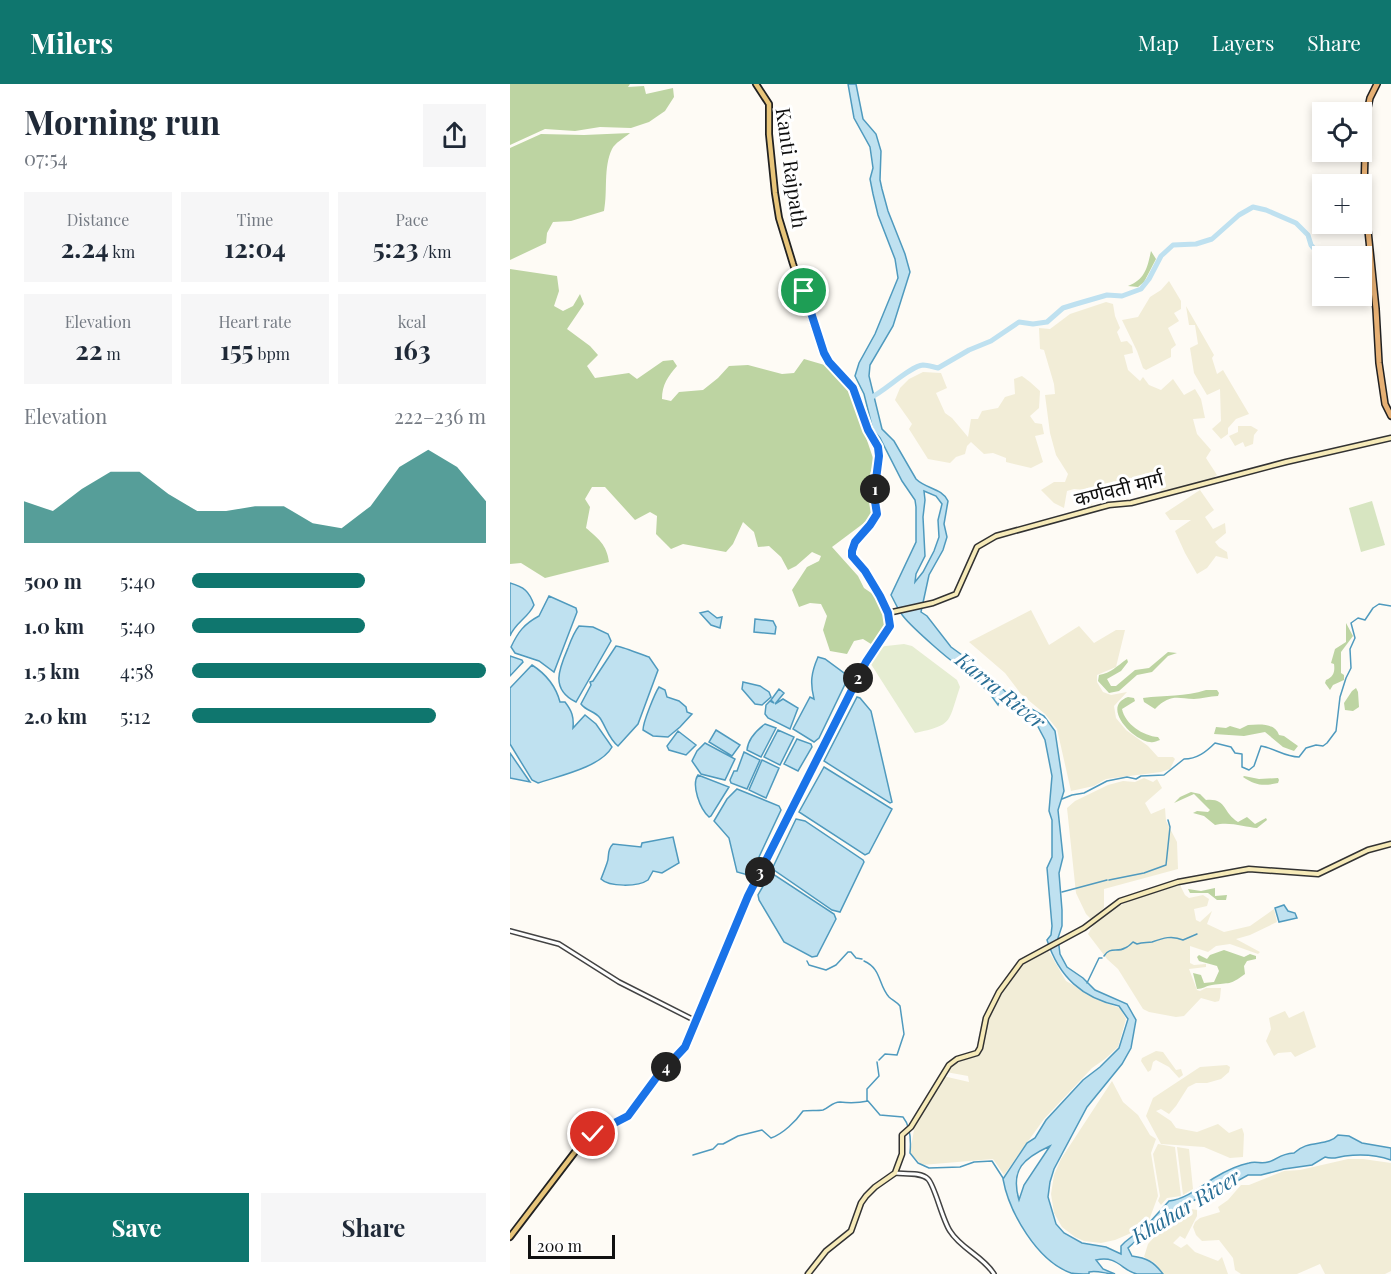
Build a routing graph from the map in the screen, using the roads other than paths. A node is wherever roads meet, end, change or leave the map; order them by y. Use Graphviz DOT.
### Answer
graph roads {
  1 [pos="756,84"];
  2 [pos="1377,84"];
  3 [pos="1391,416"];
  4 [pos="1391,438"];
  5 [pos="888,613"];
  6 [pos="1391,844"];
  7 [pos="510,931"];
  8 [pos="697,1022"];
  9 [pos="895,1173"];
  10 [pos="510,1237"];
  11 [pos="808,1274"];
  12 [pos="994,1274"];
  1 -- 5 [label="main road, Kanti Rajpath"];
  2 -- 3 [label="highway"];
  4 -- 5 [label="main road, कर्णवती मार्ग"];
  5 -- 8 [label="main road"];
  6 -- 9 [label="main road"];
  7 -- 8 [label="street"];
  8 -- 10 [label="main road"];
  9 -- 11 [label="main road"];
  9 -- 12 [label="street"];
}
